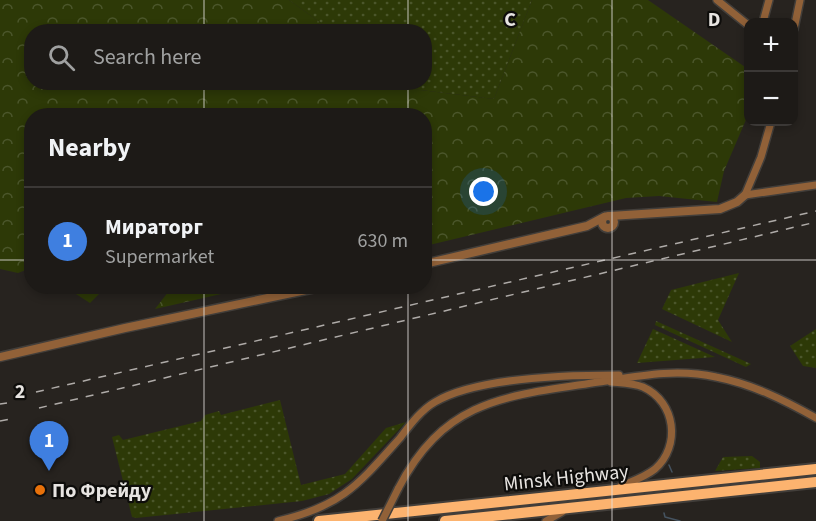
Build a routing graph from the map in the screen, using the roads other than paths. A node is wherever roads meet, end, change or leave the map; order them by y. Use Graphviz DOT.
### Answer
graph roads {
  1 [pos="717,0"];
  2 [pos="769,0"];
  3 [pos="800,0"];
  4 [pos="764,18"];
  5 [pos="796,18"];
  6 [pos="744,22"];
  7 [pos="770,126"];
  8 [pos="816,185"];
  9 [pos="745,195"];
  10 [pos="631,216"];
  11 [pos="607,217"];
  12 [pos="587,226"];
  13 [pos="609,227"];
  14 [pos="432,262"];
  15 [pos="287,294"];
  16 [pos="0,357"];
  17 [pos="639,374"];
  18 [pos="599,382"];
  19 [pos="816,418"];
  20 [pos="816,469"];
  21 [pos="816,482"];
  22 [pos="608,491"];
  23 [pos="575,507"];
  24 [pos="537,511"];
  25 [pos="278,521"];
  26 [pos="319,521"];
  27 [pos="382,521"];
  28 [pos="445,521"];
  29 [pos="507,521"];
  30 [pos="546,521"];
  1 -- 6 [label="street"];
  2 -- 4 [label="street"];
  3 -- 5 [label="street"];
  7 -- 9 [label="street"];
  8 -- 9 [label="street"];
  9 -- 10 [label="street"];
  10 -- 11 [label="street"];
  10 -- 13 [label="street"];
  11 -- 12 [label="street"];
  11 -- 13 [label="street"];
  12 -- 13 [label="street"];
  12 -- 14 [label="street"];
  15 -- 16 [label="street"];
  17 -- 18 [label="street"];
  17 -- 19 [label="street"];
  17 -- 25 [label="street"];
  18 -- 22 [label="street"];
  18 -- 27 [label="street, bridge"];
  20 -- 22 [label="highway, Minsk Highway"];
  21 -- 23 [label="highway, Minsk Highway"];
  22 -- 26 [label="highway, Minsk Highway"];
  23 -- 24 [label="highway, Minsk Highway"];
  23 -- 30 [label="street"];
  24 -- 28 [label="highway, Minsk Highway"];
  24 -- 29 [label="street"];
}
